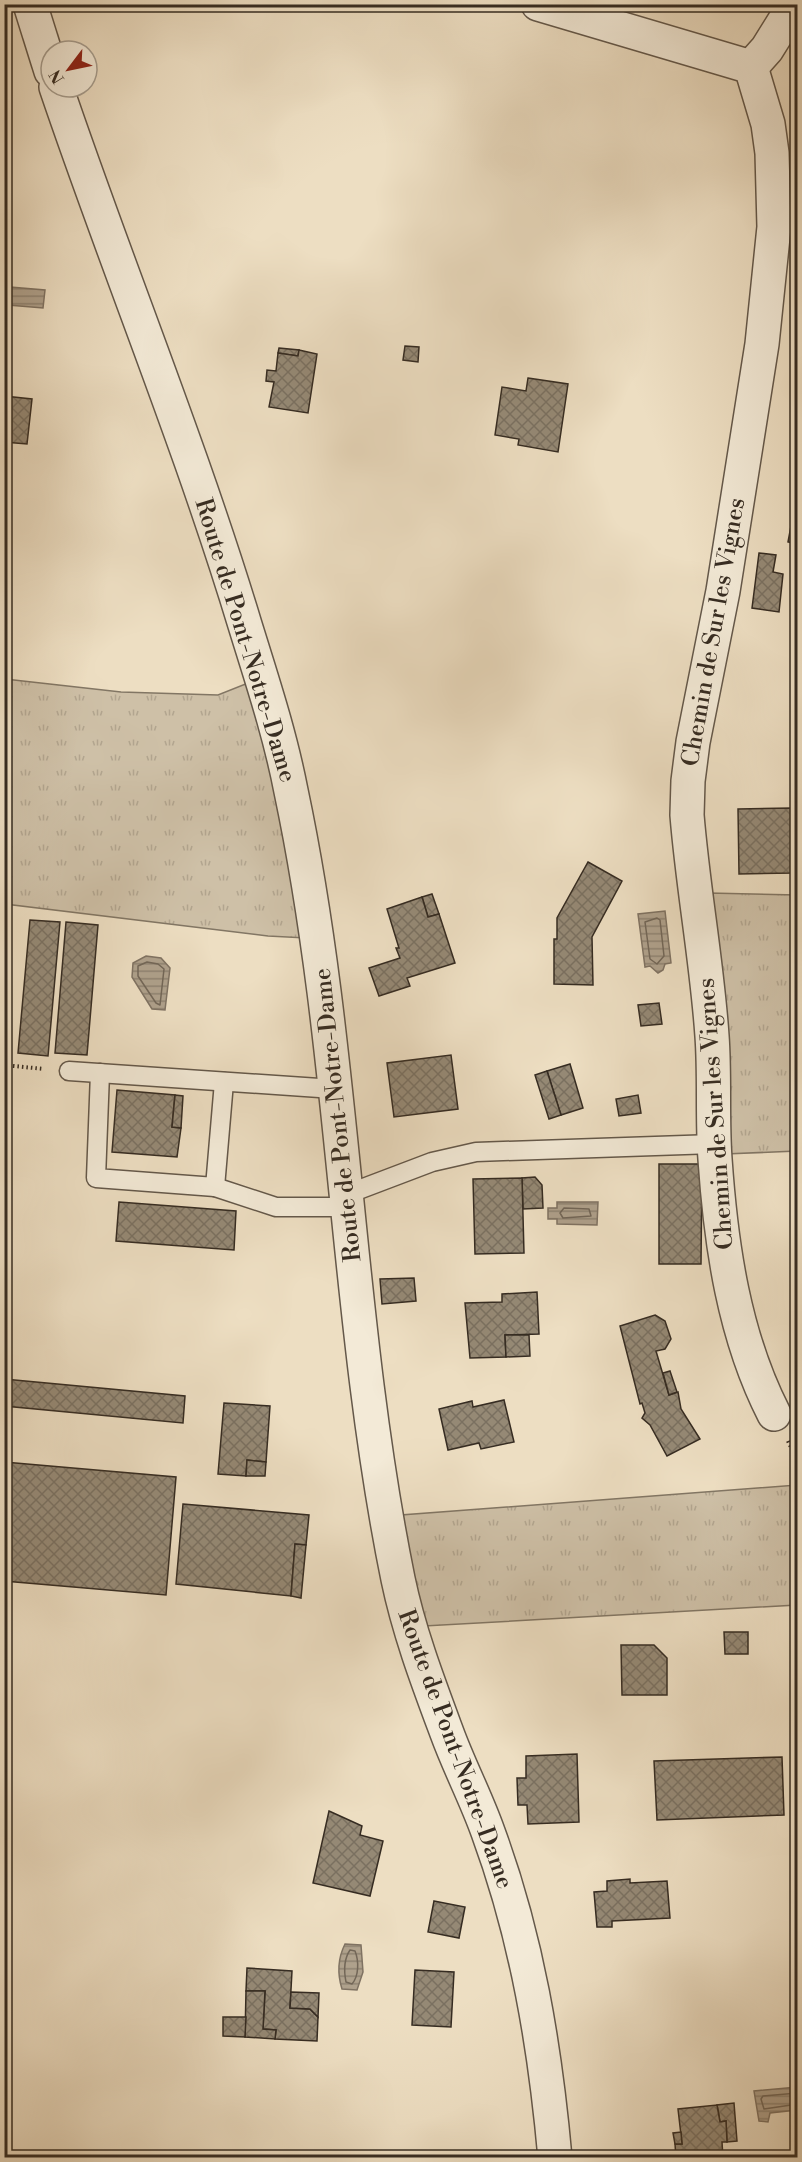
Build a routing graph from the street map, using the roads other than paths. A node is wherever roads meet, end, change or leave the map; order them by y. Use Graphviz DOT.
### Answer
graph roads {
  1 [pos="30,4"];
  2 [pos="538,4"];
  3 [pos="795,4"];
  4 [pos="41,39"];
  5 [pos="751,67"];
  6 [pos="60,99"];
  7 [pos="69,1071"];
  8 [pos="100,1073"];
  9 [pos="225,1082"];
  10 [pos="334,1089"];
  11 [pos="714,1144"];
  12 [pos="215,1187"];
  13 [pos="346,1201"];
  14 [pos="774,1414"];
  15 [pos="555,2157"];
  1 -- 4 [label="street"];
  2 -- 5 [label="street"];
  3 -- 5 [label="street"];
  5 -- 11 [label="street, Chemin de Sur les Vignes"];
  6 -- 10 [label="street, Route de Pont-Notre-Dame"];
  7 -- 8 [label="lane"];
  8 -- 9 [label="lane"];
  8 -- 12 [label="lane"];
  9 -- 10 [label="lane"];
  9 -- 12 [label="lane"];
  10 -- 13 [label="street, Route de Pont-Notre-Dame"];
  11 -- 13 [label="lane"];
  11 -- 14 [label="street, Chemin de Sur les Vignes"];
  12 -- 13 [label="lane"];
  13 -- 15 [label="street, Route de Pont-Notre-Dame"];
}
